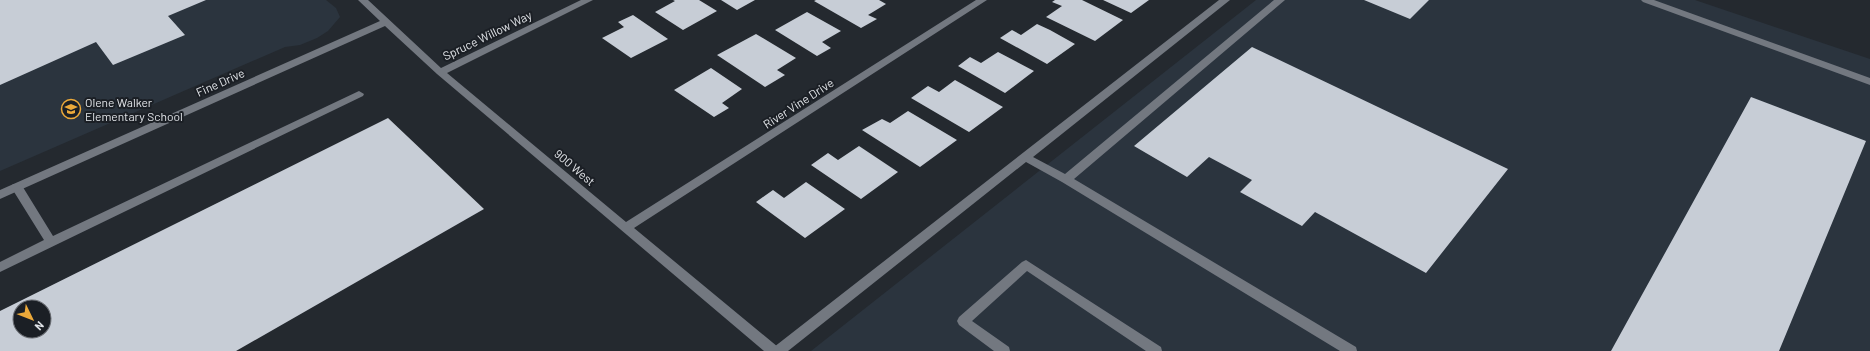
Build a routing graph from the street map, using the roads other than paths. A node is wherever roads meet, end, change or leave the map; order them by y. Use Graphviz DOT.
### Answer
graph roads {
  1 [pos="363,0"];
  2 [pos="588,0"];
  3 [pos="982,0"];
  4 [pos="1225,0"];
  5 [pos="1280,0"];
  6 [pos="1646,0"];
  7 [pos="386,22"];
  8 [pos="440,72"];
  9 [pos="1870,82"];
  10 [pos="359,94"];
  11 [pos="1025,157"];
  12 [pos="1066,179"];
  13 [pos="17,187"];
  14 [pos="0,195"];
  15 [pos="627,227"];
  16 [pos="51,242"];
  17 [pos="0,267"];
  18 [pos="772,351"];
  19 [pos="779,351"];
  20 [pos="1004,351"];
  21 [pos="1156,351"];
  22 [pos="1352,351"];
  1 -- 7 [label="street, 900 West"];
  2 -- 8 [label="street, Spruce Willow Way"];
  3 -- 15 [label="street, River Vine Drive"];
  4 -- 11 [label="street"];
  5 -- 12 [label="street"];
  6 -- 9 [label="street"];
  7 -- 8 [label="street, 900 West"];
  7 -- 13 [label="street, Fine Drive"];
  8 -- 15 [label="street, 900 West"];
  10 -- 16 [label="street"];
  11 -- 12 [label="street"];
  11 -- 19 [label="street"];
  12 -- 22 [label="street"];
  13 -- 14 [label="street, Fine Drive"];
  13 -- 16 [label="street"];
  15 -- 18 [label="street, 900 West"];
  16 -- 17 [label="street"];
  20 -- 21 [label="street"];
}
